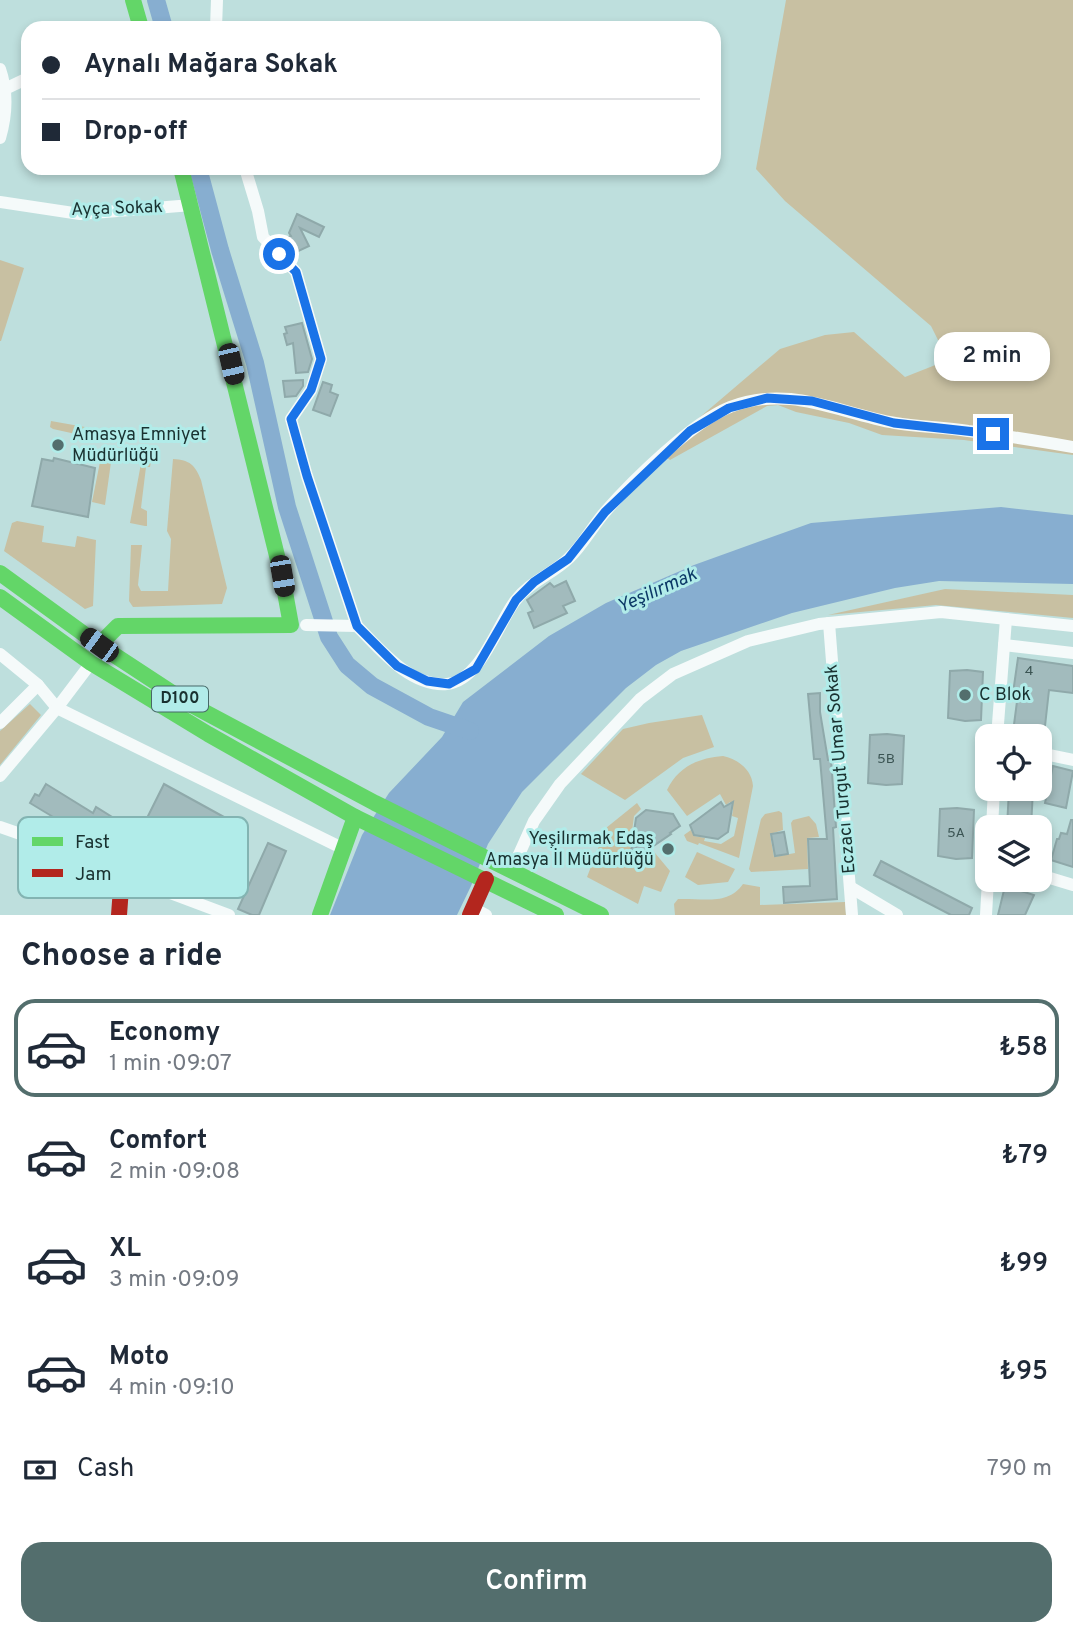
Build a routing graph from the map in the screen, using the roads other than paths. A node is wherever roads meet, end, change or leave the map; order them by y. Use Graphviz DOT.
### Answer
graph roads {
  1 [pos="133,0"];
  2 [pos="217,0"];
  3 [pos="138,21"];
  4 [pos="216,21"];
  5 [pos="0,69"];
  6 [pos="21,81"];
  7 [pos="7,88"];
  8 [pos="0,138"];
  9 [pos="183,175"];
  10 [pos="247,175"];
  11 [pos="0,202"];
  12 [pos="192,205"];
  13 [pos="1073,447"];
  14 [pos="0,573"];
  15 [pos="0,597"];
  16 [pos="1006,619"];
  17 [pos="828,623"];
  18 [pos="299,625"];
  19 [pos="350,626"];
  20 [pos="1073,626"];
  21 [pos="99,645"];
  22 [pos="1004,645"];
  23 [pos="1073,653"];
  24 [pos="0,654"];
  25 [pos="91,663"];
  26 [pos="38,685"];
  27 [pos="57,708"];
  28 [pos="0,723"];
  29 [pos="998,724"];
  30 [pos="1052,756"];
  31 [pos="1073,760"];
  32 [pos="0,776"];
  33 [pos="360,819"];
  34 [pos="0,827"];
  35 [pos="18,833"];
  36 [pos="344,849"];
  37 [pos="512,870"];
  38 [pos="483,877"];
  39 [pos="1052,879"];
  40 [pos="1073,885"];
  41 [pos="850,887"];
  42 [pos="987,892"];
  43 [pos="182,898"];
  44 [pos="476,913"];
  45 [pos="228,915"];
  46 [pos="320,915"];
  47 [pos="556,915"];
  48 [pos="601,915"];
  49 [pos="852,915"];
  50 [pos="897,915"];
  51 [pos="986,915"];
  1 -- 3 [label="main road"];
  2 -- 4 [label="street"];
  5 -- 7 [label="street"];
  6 -- 7 [label="street"];
  7 -- 8 [label="street"];
  9 -- 12 [label="main road"];
  10 -- 19 [label="street"];
  11 -- 12 [label="street, Ayça Sokak"];
  12 -- 18 [label="main road"];
  13 -- 19 [label="street"];
  14 -- 21 [label="main road, D100"];
  15 -- 25 [label="main road, D100"];
  16 -- 17 [label="street"];
  16 -- 20 [label="street"];
  16 -- 22 [label="street"];
  17 -- 37 [label="street"];
  17 -- 41 [label="street, Eczacı Turgut Umar Sokak"];
  18 -- 19 [label="street"];
  18 -- 21 [label="main road"];
  21 -- 37 [label="main road, D100"];
  22 -- 23 [label="street"];
  22 -- 29 [label="street"];
  24 -- 26 [label="street"];
  25 -- 27 [label="street"];
  25 -- 33 [label="main road, D100"];
  26 -- 27 [label="street"];
  26 -- 28 [label="street"];
  27 -- 32 [label="street"];
  27 -- 36 [label="street"];
  30 -- 31 [label="street"];
  33 -- 36 [label="main road"];
  33 -- 38 [label="main road, D100"];
  34 -- 35 [label="street"];
  36 -- 46 [label="main road"];
  37 -- 48 [label="main road, D100"];
  38 -- 44 [label="main road"];
  38 -- 47 [label="main road, D100"];
  39 -- 40 [label="street"];
  41 -- 49 [label="street, Eczacı Turgut Umar Sokak"];
  41 -- 50 [label="street"];
  42 -- 51 [label="street"];
  43 -- 45 [label="street"];
}
